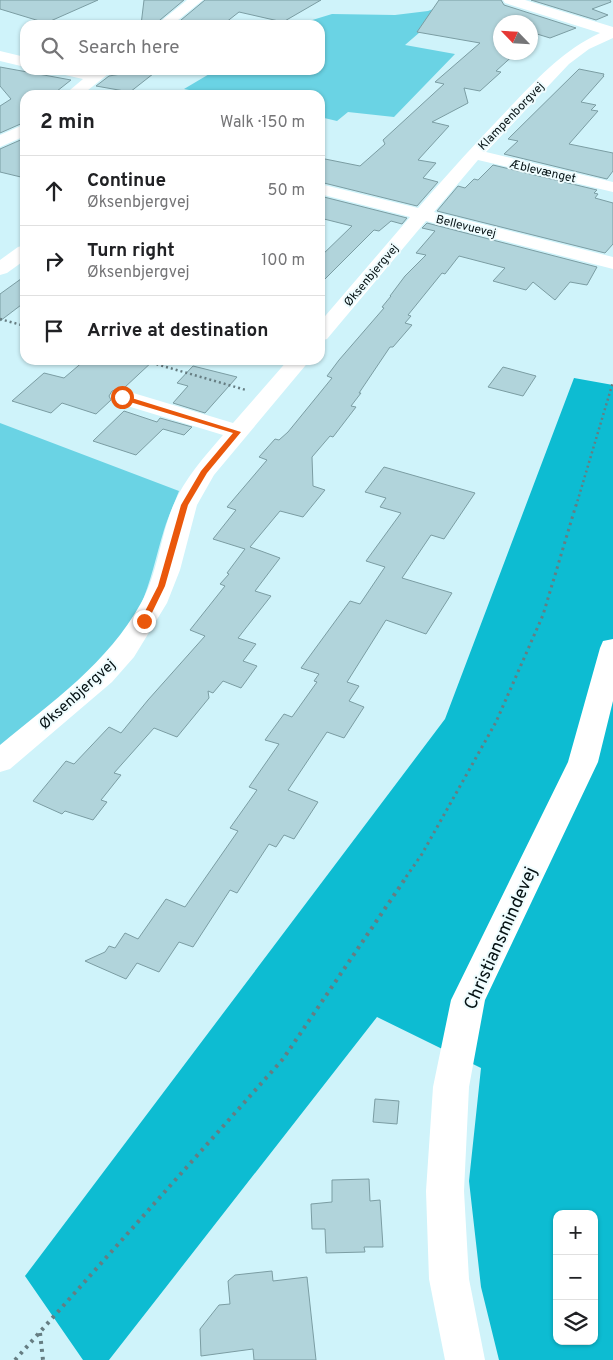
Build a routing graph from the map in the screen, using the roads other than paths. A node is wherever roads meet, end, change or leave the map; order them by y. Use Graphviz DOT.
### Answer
graph roads {
  1 [pos="196,0"];
  2 [pos="510,0"];
  3 [pos="170,20"];
  4 [pos="613,32"];
  5 [pos="0,56"];
  6 [pos="20,61"];
  7 [pos="99,75"];
  8 [pos="79,90"];
  9 [pos="20,131"];
  10 [pos="0,142"];
  11 [pos="474,154"];
  12 [pos="613,187"];
  13 [pos="325,190"];
  14 [pos="421,215"];
  15 [pos="20,255"];
  16 [pos="613,263"];
  17 [pos="0,269"];
  18 [pos="325,329"];
  19 [pos="295,365"];
  20 [pos="122,397"];
  21 [pos="238,432"];
  22 [pos="613,648"];
  23 [pos="0,762"];
  24 [pos="465,1360"];
  1 -- 3 [label="street"];
  2 -- 4 [label="street"];
  4 -- 11 [label="street, Klampenborgvej"];
  5 -- 6 [label="street"];
  7 -- 8 [label="street"];
  9 -- 10 [label="street"];
  11 -- 12 [label="street, Æblevænget"];
  11 -- 14 [label="street, Klampenborgvej"];
  13 -- 14 [label="street, Bellevuevej"];
  14 -- 16 [label="street, Bellevuevej"];
  14 -- 18 [label="street, Øksenbjergvej"];
  15 -- 17 [label="street"];
  19 -- 21 [label="street, Øksenbjergvej"];
  20 -- 21 [label="street"];
  21 -- 23 [label="street, Øksenbjergvej"];
  22 -- 24 [label="street, Christiansmindevej"];
}
